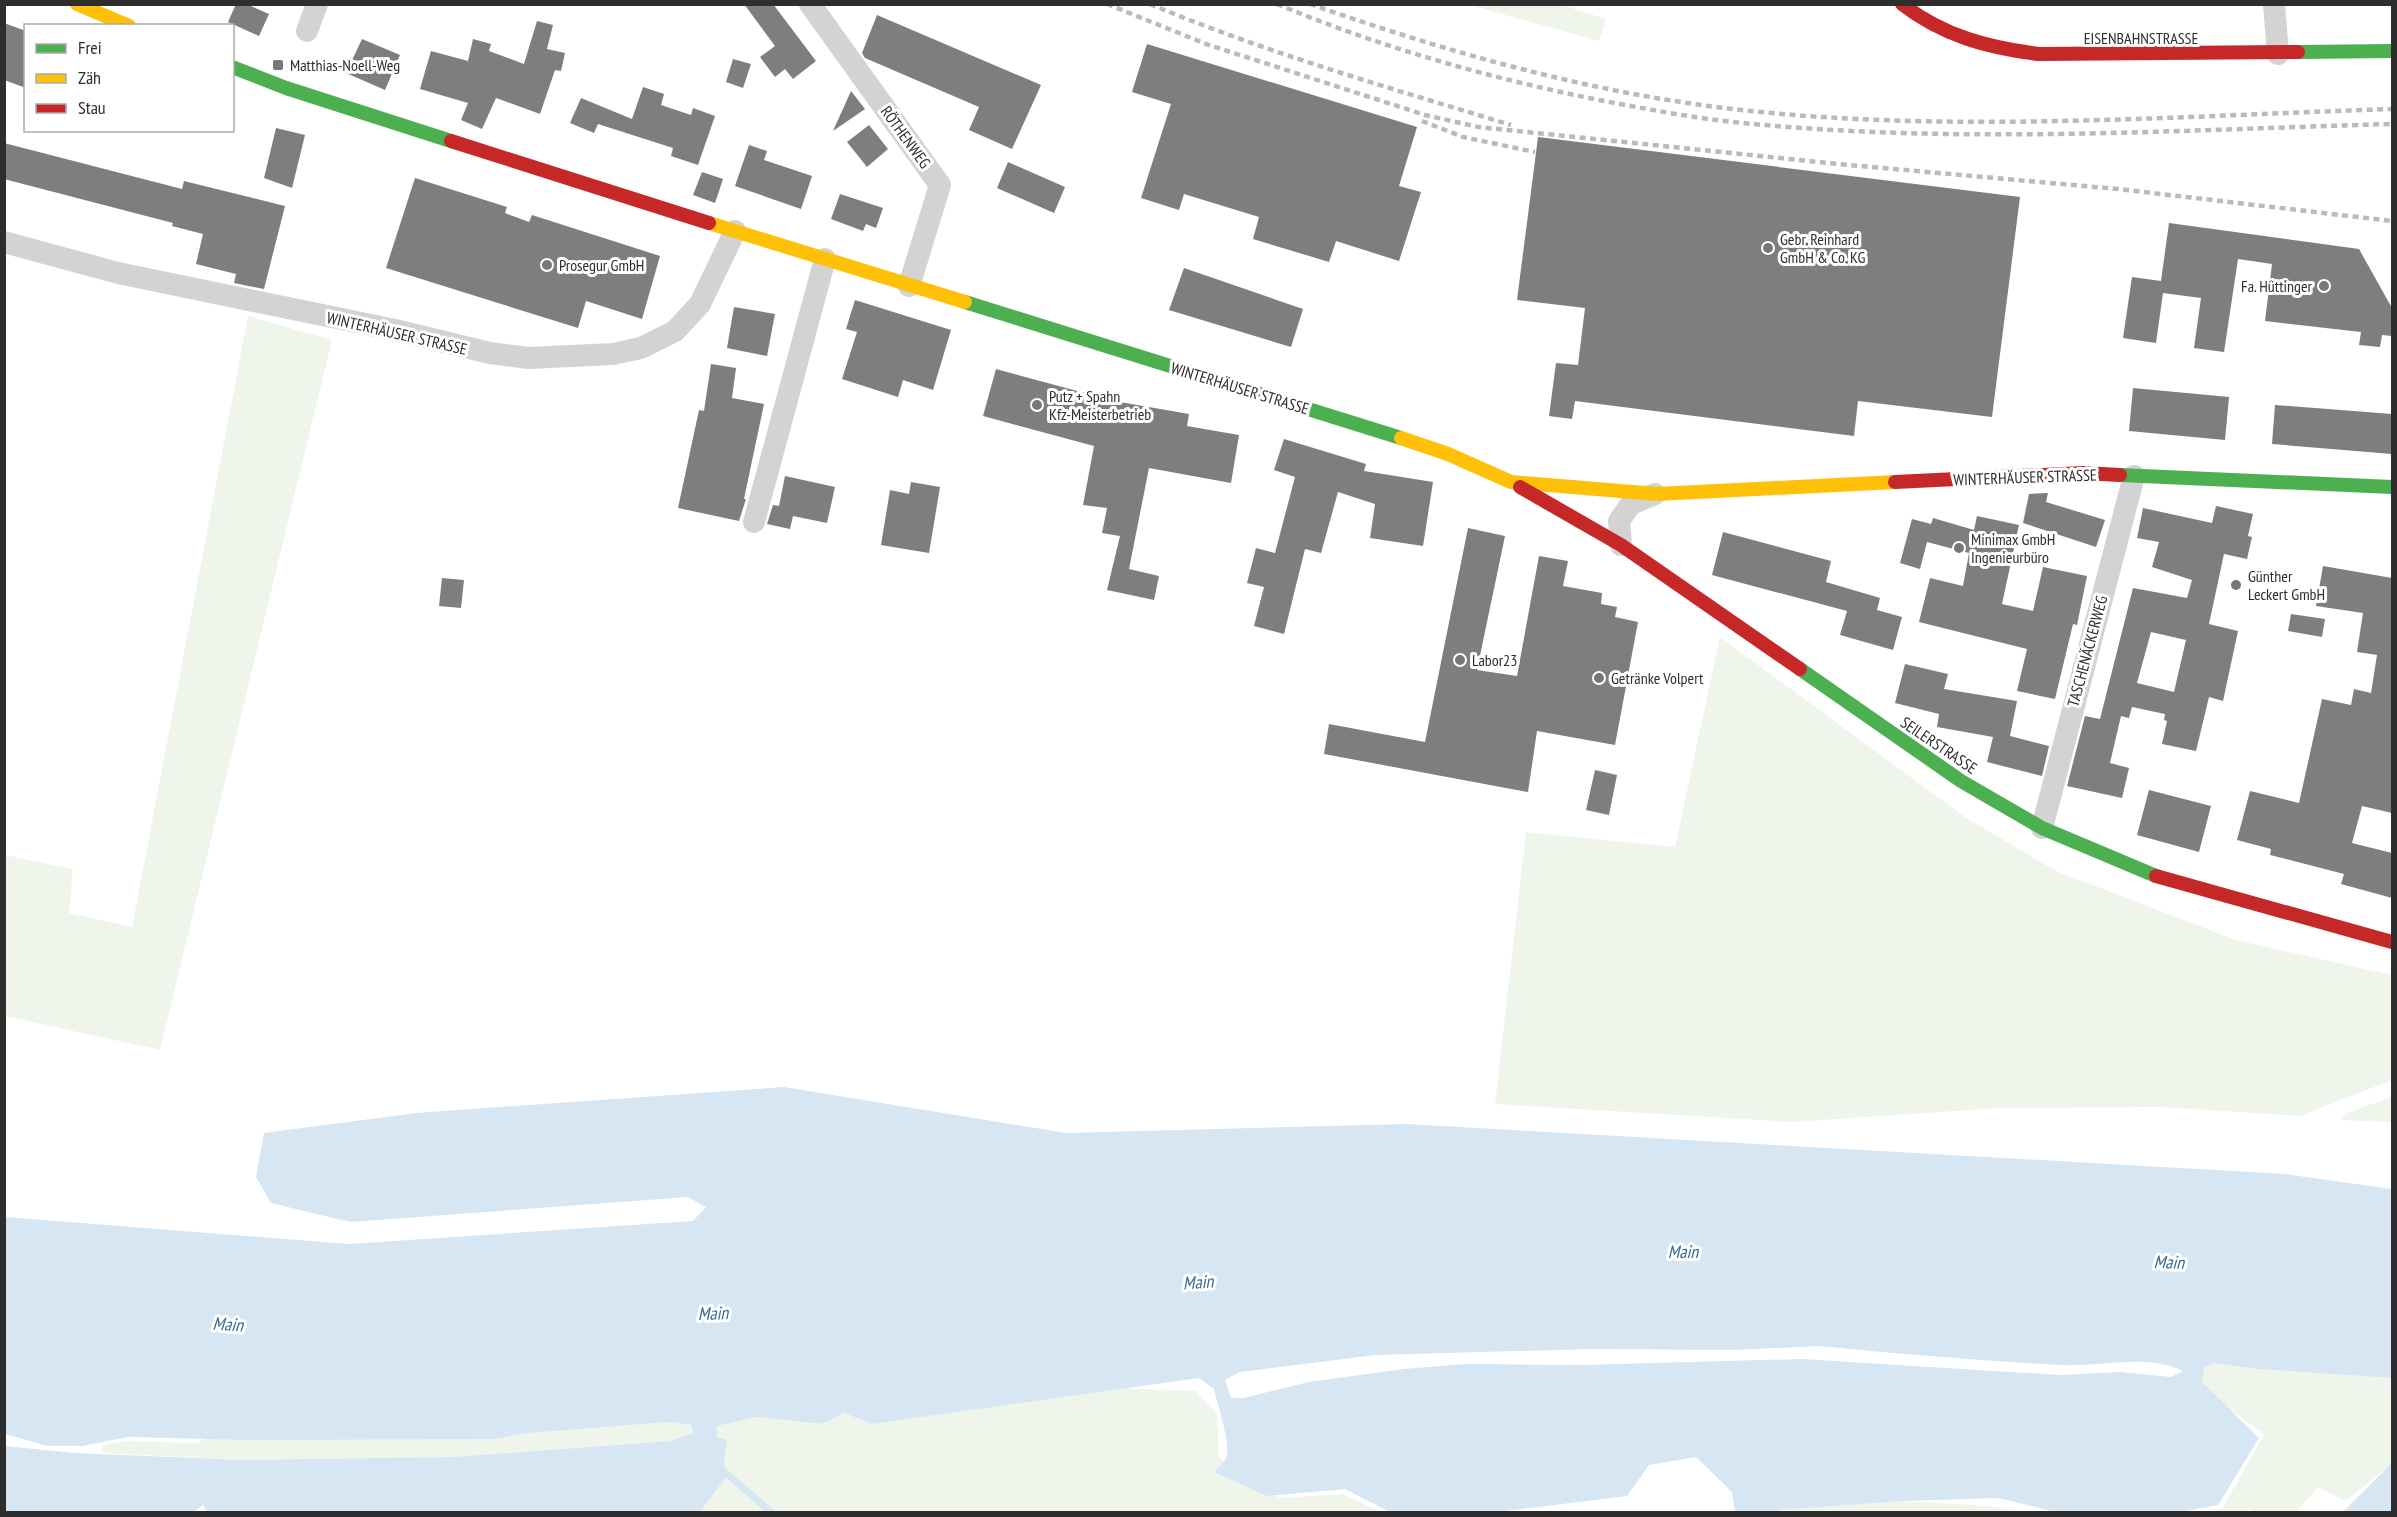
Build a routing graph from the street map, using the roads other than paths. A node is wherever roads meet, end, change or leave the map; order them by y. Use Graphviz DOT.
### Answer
graph roads {
  1 [pos="77,4"];
  2 [pos="317,4"];
  3 [pos="810,4"];
  4 [pos="1902,4"];
  5 [pos="2274,4"];
  6 [pos="124,24"];
  7 [pos="307,31"];
  8 [pos="2392,51"];
  9 [pos="2278,54"];
  10 [pos="234,67"];
  11 [pos="735,231"];
  12 [pos="4,242"];
  13 [pos="825,259"];
  14 [pos="909,286"];
  15 [pos="2133,476"];
  16 [pos="1511,482"];
  17 [pos="2392,487"];
  18 [pos="1657,494"];
  19 [pos="754,522"];
  20 [pos="1622,545"];
  21 [pos="2042,828"];
  22 [pos="2392,942"];
  1 -- 6 [label="main road"];
  2 -- 7 [label="street"];
  3 -- 14 [label="street, RÖTHENWEG"];
  4 -- 9 [label="main road, EISENBAHNSTRASSE"];
  5 -- 9 [label="street"];
  8 -- 9 [label="main road, EISENBAHNSTRASSE"];
  10 -- 11 [label="main road, WINTERHÄUSER STRASSE"];
  11 -- 12 [label="street, WINTERHÄUSER STRASSE"];
  11 -- 13 [label="main road, WINTERHÄUSER STRASSE"];
  13 -- 14 [label="main road, WINTERHÄUSER STRASSE"];
  13 -- 19 [label="street"];
  14 -- 16 [label="main road, WINTERHÄUSER STRASSE"];
  15 -- 17 [label="main road, WINTERHÄUSER STRASSE"];
  15 -- 18 [label="main road, WINTERHÄUSER STRASSE"];
  15 -- 21 [label="street, TASCHENÄCKERWEG"];
  16 -- 18 [label="main road, WINTERHÄUSER STRASSE"];
  16 -- 20 [label="main road, SEILERSTRASSE"];
  18 -- 20 [label="street, WINTERHÄUSER STRASSE"];
  20 -- 21 [label="main road, SEILERSTRASSE"];
  21 -- 22 [label="main road, SEILERSTRASSE"];
}
